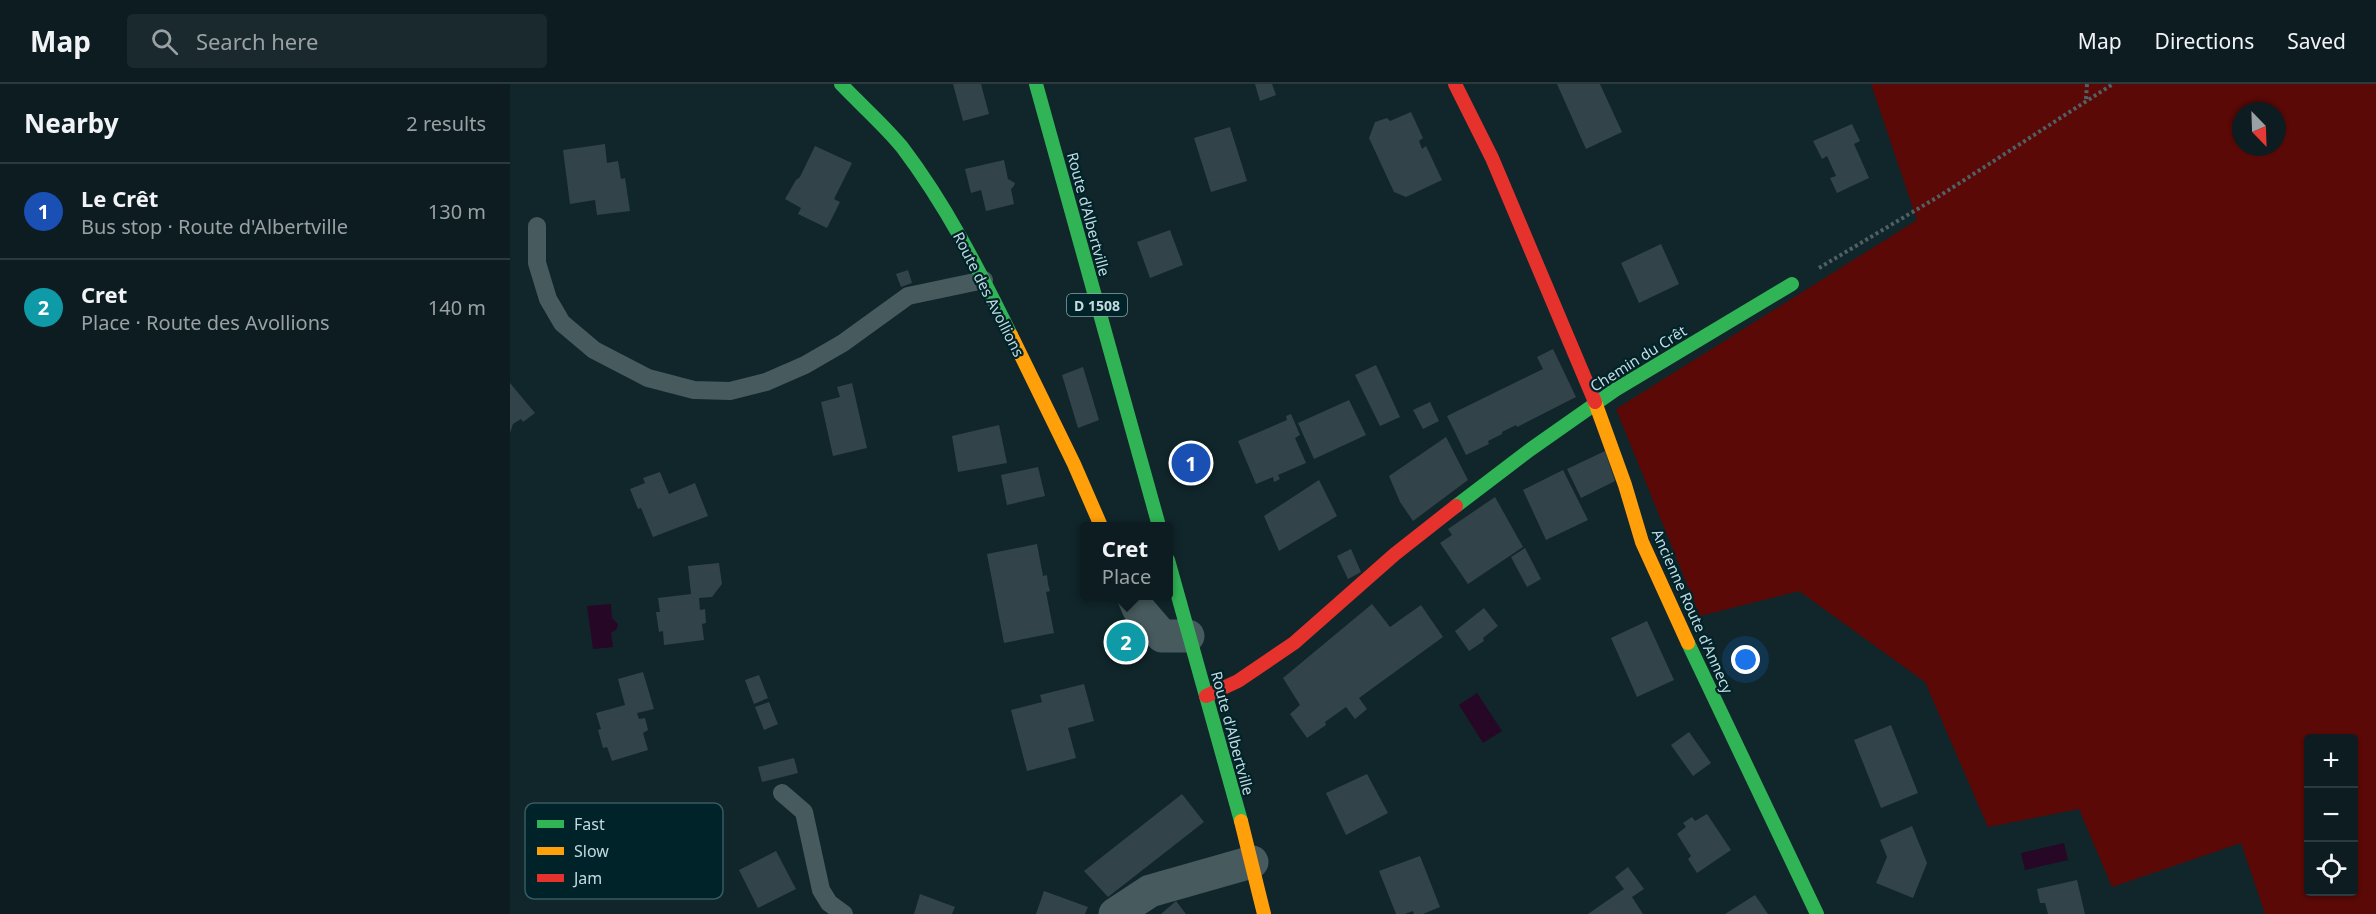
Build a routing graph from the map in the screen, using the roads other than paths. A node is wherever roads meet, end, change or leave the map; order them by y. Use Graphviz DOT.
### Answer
graph roads {
  1 [pos="841,84"];
  2 [pos="1036,84"];
  3 [pos="1455,84"];
  4 [pos="537,226"];
  5 [pos="984,280"];
  6 [pos="1792,284"];
  7 [pos="1596,403"];
  8 [pos="1099,522"];
  9 [pos="1158,522"];
  10 [pos="1173,579"];
  11 [pos="1135,600"];
  12 [pos="1188,636"];
  13 [pos="1206,696"];
  14 [pos="782,793"];
  15 [pos="1252,862"];
  16 [pos="844,914"];
  17 [pos="1116,914"];
  18 [pos="1264,914"];
  19 [pos="1817,914"];
  1 -- 5 [label="street, Route des Avollions"];
  2 -- 9 [label="street, Route d'Albertville / D 1508"];
  3 -- 7 [label="street, Ancienne Route d'Annecy"];
  4 -- 5 [label="lane"];
  5 -- 8 [label="street, Route des Avollions"];
  6 -- 7 [label="street, Chemin du Crêt"];
  7 -- 13 [label="street, Chemin du Crêt"];
  7 -- 19 [label="street, Ancienne Route d'Annecy"];
  10 -- 12 [label="street, Route d'Albertville"];
  11 -- 12 [label="street"];
  12 -- 13 [label="street, Route d'Albertville"];
  13 -- 15 [label="street, Route d'Albertville"];
  14 -- 16 [label="lane"];
  15 -- 17 [label="street"];
  15 -- 18 [label="street, Route d'Albertville"];
}
